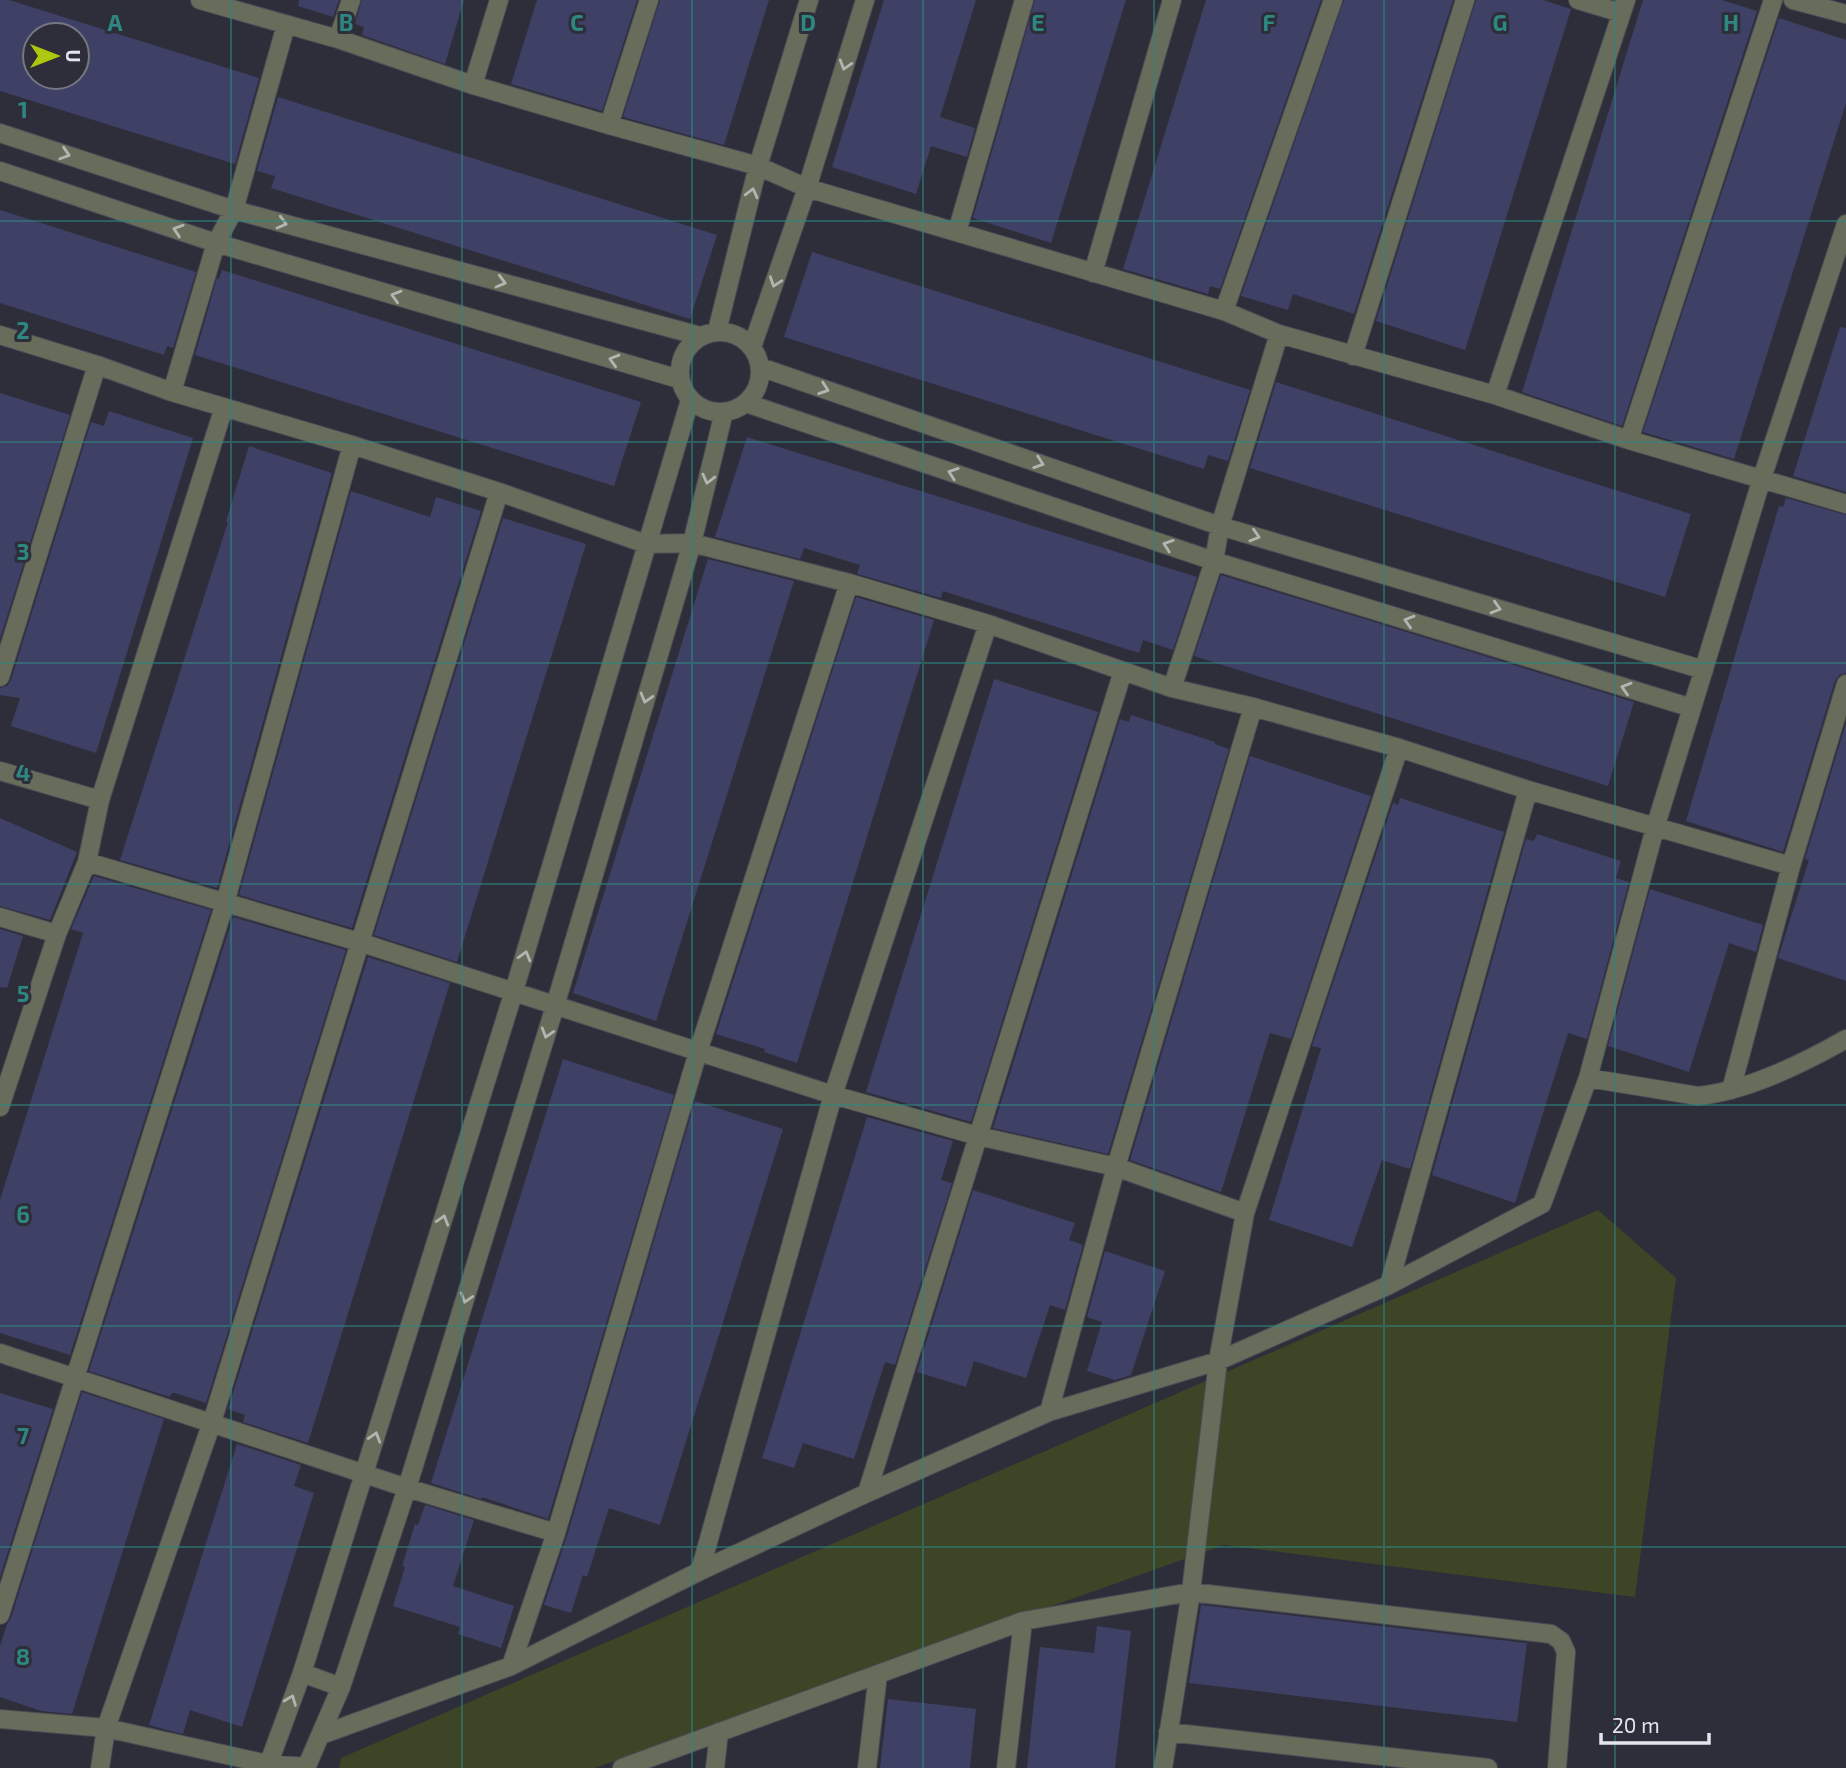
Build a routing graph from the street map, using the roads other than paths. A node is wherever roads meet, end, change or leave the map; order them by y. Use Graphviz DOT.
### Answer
graph roads {
  1 [pos="200,0"];
  2 [pos="351,0"];
  3 [pos="499,0"];
  4 [pos="649,0"];
  5 [pos="809,0"];
  6 [pos="865,0"];
  7 [pos="1024,0"];
  8 [pos="1172,0"];
  9 [pos="1333,0"];
  10 [pos="1465,0"];
  11 [pos="1578,0"];
  12 [pos="1773,0"];
  13 [pos="1793,0"];
  14 [pos="222,3"];
  15 [pos="1624,7"];
  16 [pos="1846,14"];
  17 [pos="286,25"];
  18 [pos="338,39"];
  19 [pos="473,85"];
  20 [pos="609,125"];
  21 [pos="0,133"];
  22 [pos="758,166"];
  23 [pos="0,171"];
  24 [pos="807,187"];
  25 [pos="234,210"];
  26 [pos="1846,224"];
  27 [pos="957,232"];
  28 [pos="216,243"];
  29 [pos="1093,273"];
  30 [pos="1224,311"];
  31 [pos="709,333"];
  32 [pos="1279,334"];
  33 [pos="0,335"];
  34 [pos="752,347"];
  35 [pos="1353,356"];
  36 [pos="97,365"];
  37 [pos="760,366"];
  38 [pos="679,379"];
  39 [pos="172,392"];
  40 [pos="1494,395"];
  41 [pos="690,400"];
  42 [pos="746,403"];
  43 [pos="224,407"];
  44 [pos="724,412"];
  45 [pos="1629,440"];
  46 [pos="352,444"];
  47 [pos="1762,478"];
  48 [pos="499,492"];
  49 [pos="1846,504"];
  50 [pos="1220,526"];
  51 [pos="692,542"];
  52 [pos="646,544"];
  53 [pos="1213,561"];
  54 [pos="849,583"];
  55 [pos="988,624"];
  56 [pos="1704,670"];
  57 [pos="1123,671"];
  58 [pos="0,677"];
  59 [pos="1846,684"];
  60 [pos="1172,688"];
  61 [pos="1253,707"];
  62 [pos="1692,708"];
  63 [pos="1399,748"];
  64 [pos="0,771"];
  65 [pos="1528,790"];
  66 [pos="100,800"];
  67 [pos="1655,828"];
  68 [pos="87,862"];
  69 [pos="1791,866"];
  70 [pos="225,903"];
  71 [pos="0,917"];
  72 [pos="57,934"];
  73 [pos="359,942"];
  74 [pos="514,991"];
  75 [pos="555,1006"];
  76 [pos="1846,1039"];
  77 [pos="698,1052"];
  78 [pos="1588,1078"];
  79 [pos="1731,1090"];
  80 [pos="833,1095"];
  81 [pos="0,1107"];
  82 [pos="978,1136"];
  83 [pos="1116,1167"];
  84 [pos="1245,1213"];
  85 [pos="1389,1284"];
  86 [pos="0,1353"];
  87 [pos="1218,1361"];
  88 [pos="75,1378"];
  89 [pos="1049,1412"];
  90 [pos="212,1422"];
  91 [pos="364,1472"];
  92 [pos="407,1488"];
  93 [pos="867,1493"];
  94 [pos="556,1533"];
  95 [pos="700,1571"];
  96 [pos="1191,1592"];
  97 [pos="0,1615"];
  98 [pos="1023,1621"];
  99 [pos="511,1666"];
  100 [pos="302,1674"];
  101 [pos="877,1674"];
  102 [pos="341,1687"];
  103 [pos="0,1719"];
  104 [pos="106,1728"];
  105 [pos="719,1732"];
  106 [pos="1168,1732"];
  107 [pos="321,1735"];
  108 [pos="267,1766"];
  109 [pos="307,1767"];
  110 [pos="100,1768"];
  111 [pos="622,1768"];
  112 [pos="715,1768"];
  113 [pos="867,1768"];
  114 [pos="1006,1768"];
  115 [pos="1163,1768"];
  116 [pos="1488,1768"];
  117 [pos="1557,1768"];
  1 -- 14 [label="street"];
  2 -- 18 [label="street"];
  3 -- 19 [label="street"];
  4 -- 20 [label="street"];
  5 -- 22 [label="street"];
  6 -- 24 [label="street, one-way"];
  7 -- 27 [label="street"];
  8 -- 29 [label="street"];
  9 -- 30 [label="street"];
  10 -- 35 [label="street"];
  11 -- 15 [label="street"];
  12 -- 45 [label="street"];
  13 -- 16 [label="street"];
  14 -- 17 [label="street"];
  15 -- 40 [label="street"];
  17 -- 18 [label="street"];
  17 -- 25 [label="street"];
  18 -- 19 [label="street"];
  19 -- 20 [label="street"];
  20 -- 22 [label="street"];
  21 -- 25 [label="street, one-way"];
  22 -- 24 [label="street"];
  31 -- 22 [label="street, one-way"];
  28 -- 23 [label="street, one-way"];
  24 -- 27 [label="street"];
  24 -- 34 [label="street, one-way"];
  25 -- 28 [label="street"];
  25 -- 31 [label="street, one-way"];
  26 -- 47 [label="street"];
  27 -- 29 [label="street"];
  38 -- 28 [label="street, one-way"];
  28 -- 39 [label="street"];
  29 -- 30 [label="street"];
  30 -- 32 [label="street"];
  31 -- 34 [label="street"];
  31 -- 38 [label="street"];
  32 -- 35 [label="street"];
  32 -- 50 [label="street"];
  33 -- 36 [label="street"];
  34 -- 37 [label="street"];
  35 -- 40 [label="street"];
  36 -- 39 [label="street"];
  36 -- 58 [label="street"];
  37 -- 42 [label="street"];
  37 -- 50 [label="street, one-way"];
  38 -- 41 [label="street"];
  39 -- 43 [label="street"];
  40 -- 45 [label="street"];
  41 -- 44 [label="street"];
  41 -- 52 [label="street"];
  42 -- 44 [label="street"];
  53 -- 42 [label="street, one-way"];
  43 -- 46 [label="street"];
  43 -- 66 [label="street"];
  44 -- 51 [label="street, one-way"];
  45 -- 47 [label="street"];
  46 -- 48 [label="street"];
  46 -- 70 [label="street"];
  47 -- 49 [label="street"];
  47 -- 56 [label="street"];
  48 -- 52 [label="street"];
  48 -- 73 [label="street"];
  50 -- 53 [label="street"];
  50 -- 56 [label="street, one-way"];
  51 -- 52 [label="street"];
  51 -- 54 [label="street"];
  51 -- 75 [label="street, one-way"];
  74 -- 52 [label="street, one-way"];
  53 -- 60 [label="street"];
  62 -- 53 [label="street, one-way"];
  54 -- 55 [label="street"];
  54 -- 77 [label="street"];
  55 -- 57 [label="street"];
  55 -- 80 [label="street"];
  56 -- 62 [label="street"];
  57 -- 60 [label="street"];
  57 -- 82 [label="street"];
  59 -- 69 [label="street"];
  60 -- 61 [label="street"];
  61 -- 63 [label="street"];
  61 -- 83 [label="street"];
  62 -- 67 [label="street"];
  63 -- 65 [label="street"];
  63 -- 84 [label="street"];
  64 -- 66 [label="street"];
  65 -- 67 [label="street"];
  65 -- 85 [label="street"];
  66 -- 68 [label="street"];
  67 -- 69 [label="street"];
  67 -- 78 [label="street"];
  68 -- 70 [label="street"];
  68 -- 72 [label="street"];
  69 -- 79 [label="street"];
  70 -- 73 [label="street"];
  70 -- 88 [label="street"];
  71 -- 72 [label="street"];
  72 -- 81 [label="street"];
  73 -- 74 [label="street"];
  73 -- 90 [label="street"];
  74 -- 75 [label="street"];
  91 -- 74 [label="street, one-way"];
  75 -- 77 [label="street"];
  75 -- 92 [label="street, one-way"];
  76 -- 79 [label="street"];
  77 -- 80 [label="street"];
  77 -- 94 [label="street"];
  78 -- 79 [label="street"];
  78 -- 85 [label="street"];
  80 -- 82 [label="street"];
  80 -- 95 [label="street"];
  82 -- 83 [label="street"];
  82 -- 93 [label="street"];
  83 -- 84 [label="street"];
  83 -- 89 [label="street"];
  84 -- 87 [label="street"];
  85 -- 87 [label="street"];
  86 -- 88 [label="street"];
  87 -- 89 [label="street"];
  87 -- 96 [label="street"];
  88 -- 90 [label="street"];
  88 -- 97 [label="street"];
  89 -- 93 [label="street"];
  90 -- 91 [label="street"];
  90 -- 104 [label="street"];
  91 -- 92 [label="street"];
  91 -- 100 [label="street"];
  92 -- 94 [label="street"];
  92 -- 102 [label="street"];
  93 -- 95 [label="street"];
  94 -- 99 [label="street"];
  95 -- 99 [label="street"];
  96 -- 98 [label="street"];
  96 -- 106 [label="street"];
  96 -- 117 [label="street"];
  98 -- 101 [label="street"];
  98 -- 114 [label="street"];
  99 -- 107 [label="street"];
  100 -- 102 [label="street"];
  108 -- 100 [label="street, one-way"];
  101 -- 105 [label="street"];
  101 -- 113 [label="street"];
  102 -- 107 [label="street"];
  103 -- 104 [label="street"];
  104 -- 108 [label="street"];
  104 -- 110 [label="street"];
  105 -- 111 [label="street"];
  105 -- 112 [label="street"];
  106 -- 115 [label="street"];
  106 -- 116 [label="street"];
  107 -- 109 [label="street"];
  108 -- 109 [label="street"];
}
